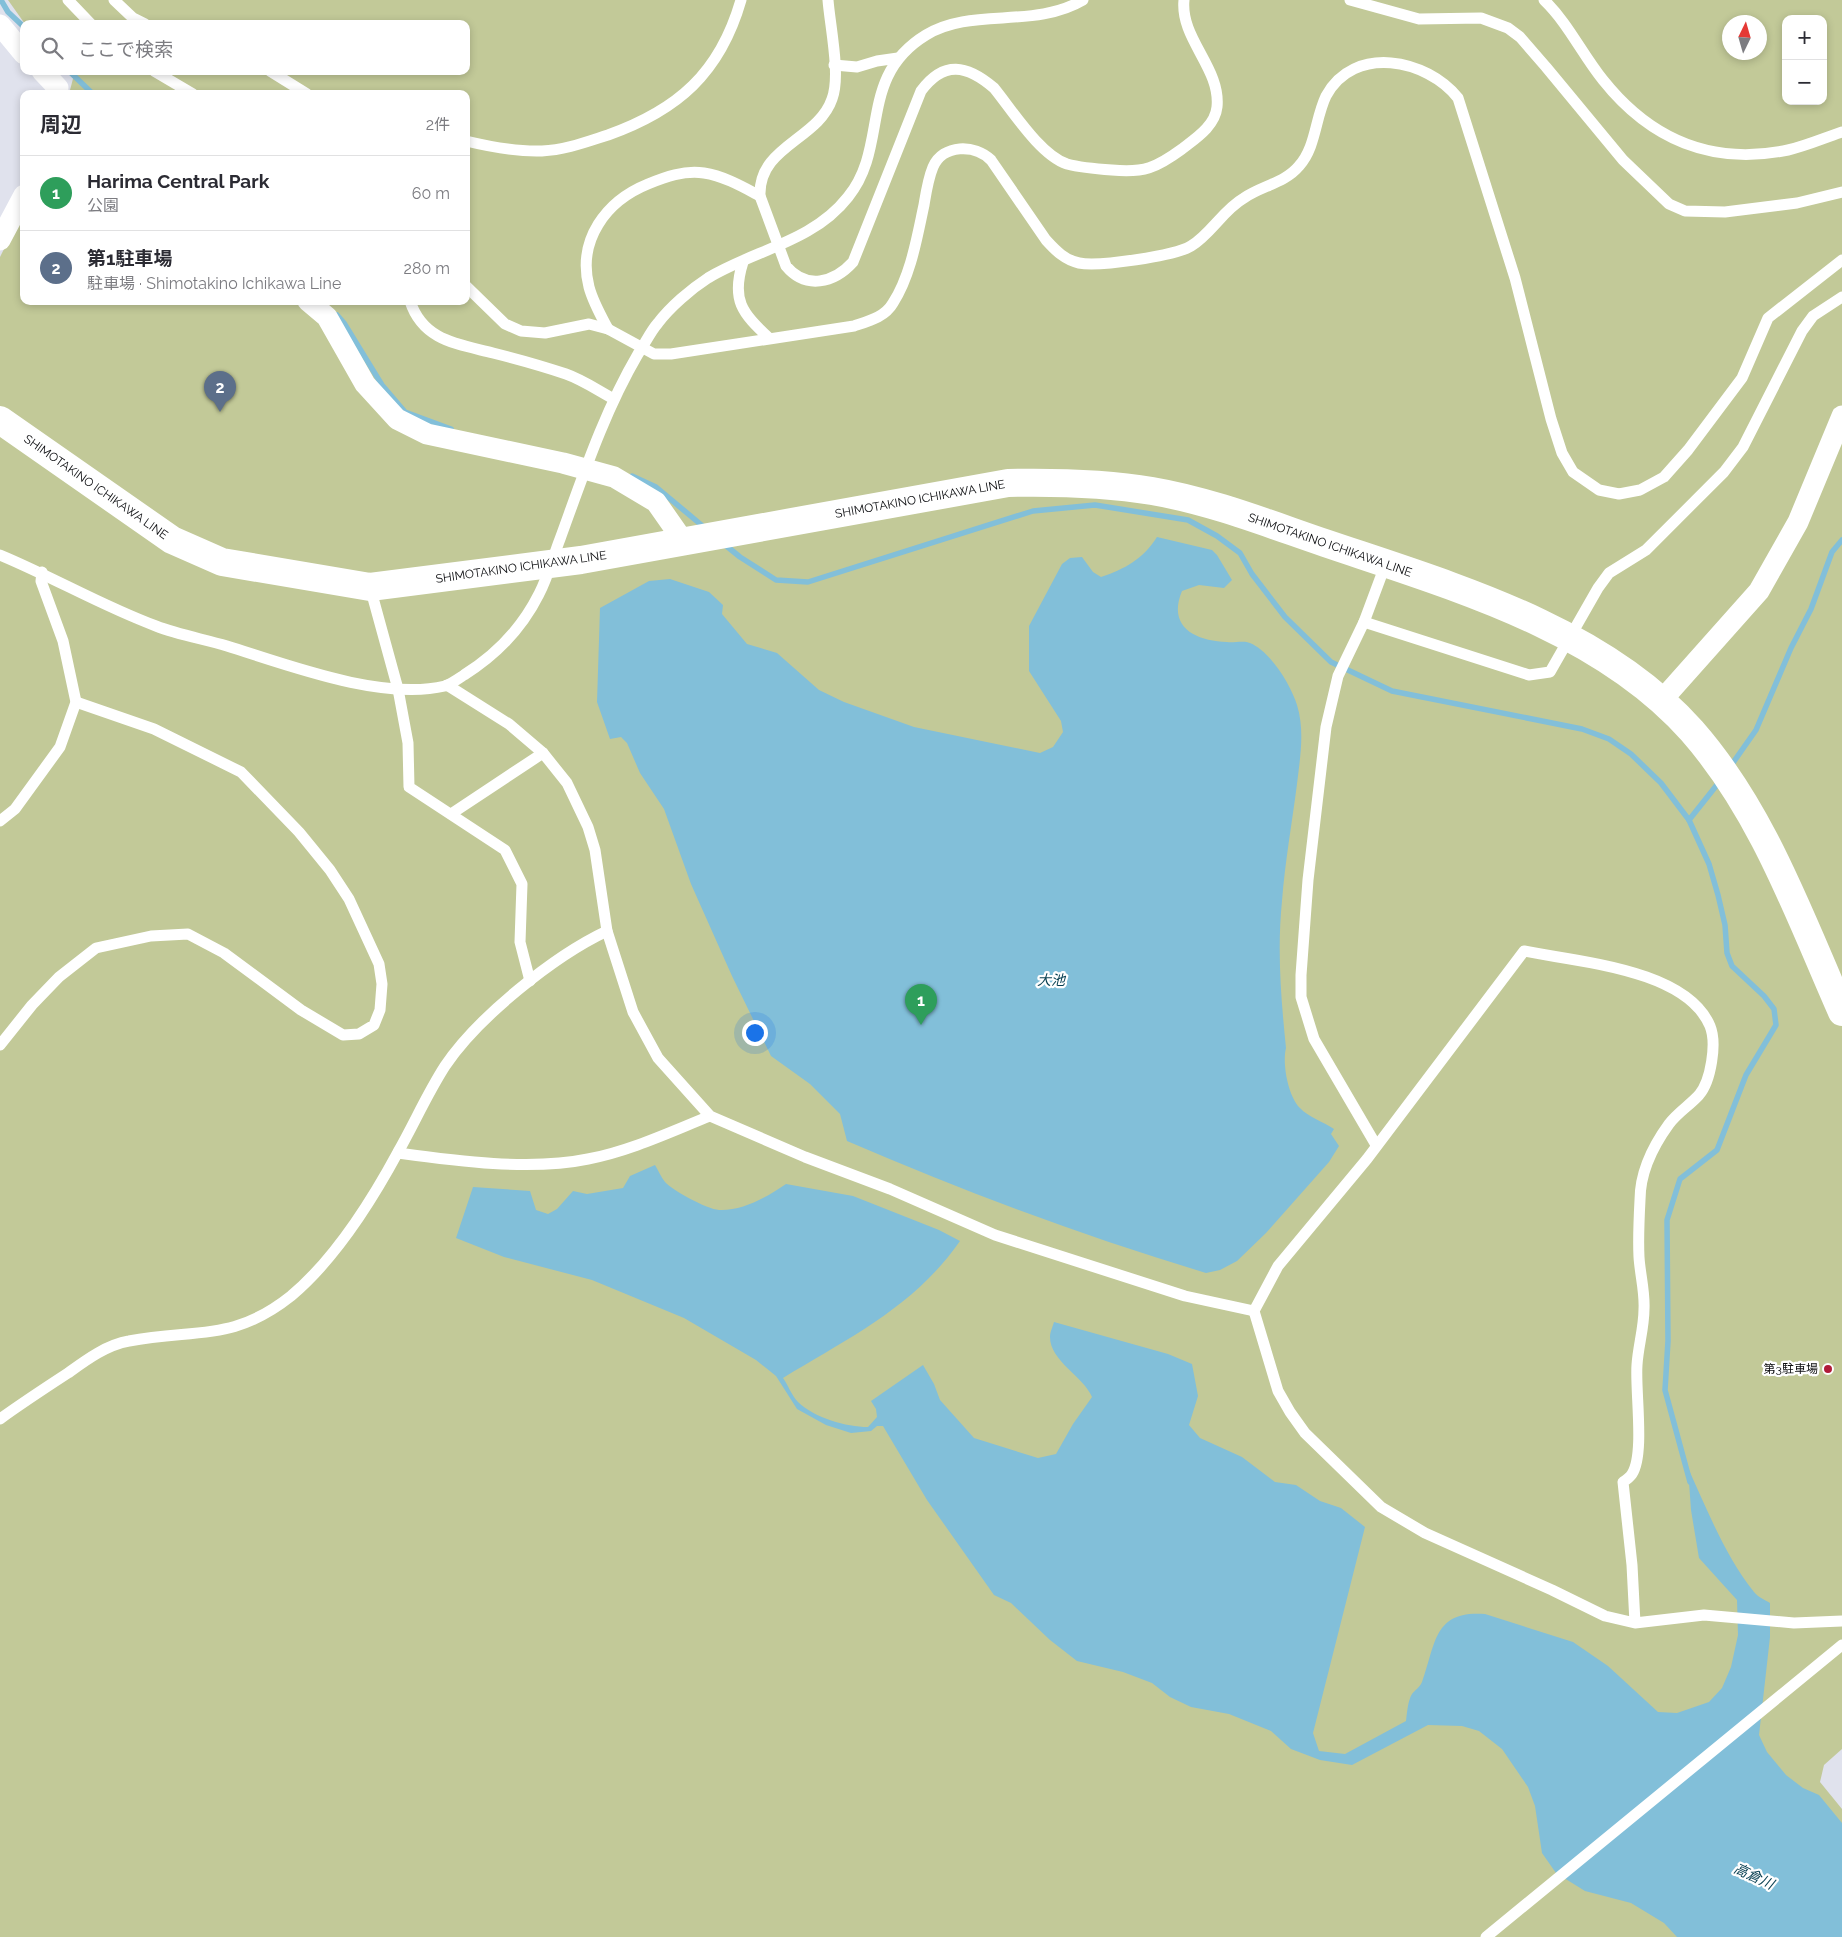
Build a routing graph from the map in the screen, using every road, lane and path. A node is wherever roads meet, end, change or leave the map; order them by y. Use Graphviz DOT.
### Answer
graph roads {
  1 [pos="68,0"];
  2 [pos="114,0"];
  3 [pos="741,0"];
  4 [pos="828,0"];
  5 [pos="1084,0"];
  6 [pos="1184,0"];
  7 [pos="1350,0"];
  8 [pos="1544,0"];
  9 [pos="87,20"];
  10 [pos="137,20"];
  11 [pos="0,25"];
  12 [pos="20,49"];
  13 [pos="898,58"];
  14 [pos="834,65"];
  15 [pos="45,75"];
  16 [pos="161,75"];
  17 [pos="276,75"];
  18 [pos="58,90"];
  19 [pos="186,90"];
  20 [pos="301,90"];
  21 [pos="1842,132"];
  22 [pos="470,142"];
  23 [pos="1842,192"];
  24 [pos="760,196"];
  25 [pos="20,202"];
  26 [pos="0,240"];
  27 [pos="1842,260"];
  28 [pos="743,262"];
  29 [pos="470,290"];
  30 [pos="1842,297"];
  31 [pos="313,305"];
  32 [pos="412,305"];
  33 [pos="608,329"];
  34 [pos="769,338"];
  35 [pos="614,399"];
  36 [pos="1842,416"];
  37 [pos="0,420"];
  38 [pos="684,542"];
  39 [pos="0,556"];
  40 [pos="1386,563"];
  41 [pos="42,572"];
  42 [pos="370,587"];
  43 [pos="1364,622"];
  44 [pos="447,685"];
  45 [pos="398,689"];
  46 [pos="1662,700"];
  47 [pos="76,702"];
  48 [pos="543,753"];
  49 [pos="451,814"];
  50 [pos="0,821"];
  51 [pos="607,931"];
  52 [pos="530,982"];
  53 [pos="1842,1012"];
  54 [pos="0,1045"];
  55 [pos="710,1116"];
  56 [pos="1376,1145"];
  57 [pos="398,1153"];
  58 [pos="1254,1311"];
  59 [pos="0,1419"];
  60 [pos="1842,1621"];
  61 [pos="1635,1623"];
  62 [pos="1842,1645"];
  63 [pos="1486,1937"];
  1 -- 9 [label="lane"];
  2 -- 10 [label="lane"];
  3 -- 22 [label="lane"];
  4 -- 14 [label="lane"];
  5 -- 13 [label="lane"];
  6 -- 24 [label="lane"];
  7 -- 23 [label="lane"];
  8 -- 21 [label="lane"];
  11 -- 12 [label="street"];
  13 -- 14 [label="lane"];
  13 -- 28 [label="lane"];
  14 -- 24 [label="lane"];
  15 -- 18 [label="street"];
  16 -- 19 [label="lane"];
  17 -- 20 [label="lane"];
  24 -- 33 [label="lane"];
  25 -- 26 [label="street"];
  27 -- 34 [label="lane"];
  28 -- 34 [label="lane"];
  28 -- 35 [label="lane"];
  29 -- 33 [label="lane"];
  30 -- 43 [label="lane"];
  31 -- 38 [label="street"];
  32 -- 35 [label="lane"];
  33 -- 34 [label="lane"];
  35 -- 44 [label="lane"];
  36 -- 46 [label="street"];
  37 -- 42 [label="main road, SHIMOTAKINO ICHIKAWA LINE"];
  38 -- 40 [label="main road, SHIMOTAKINO ICHIKAWA LINE"];
  38 -- 42 [label="main road, SHIMOTAKINO ICHIKAWA LINE"];
  39 -- 41 [label="lane"];
  40 -- 43 [label="lane"];
  40 -- 46 [label="main road, SHIMOTAKINO ICHIKAWA LINE"];
  41 -- 45 [label="lane"];
  41 -- 47 [label="lane"];
  42 -- 45 [label="lane"];
  43 -- 56 [label="lane"];
  44 -- 45 [label="lane"];
  44 -- 48 [label="lane"];
  45 -- 49 [label="lane"];
  46 -- 53 [label="main road, SHIMOTAKINO ICHIKAWA LINE"];
  47 -- 50 [label="lane"];
  47 -- 54 [label="lane"];
  48 -- 49 [label="lane"];
  48 -- 51 [label="lane"];
  49 -- 52 [label="lane"];
  51 -- 52 [label="lane"];
  51 -- 55 [label="lane"];
  52 -- 57 [label="lane"];
  55 -- 57 [label="lane"];
  55 -- 58 [label="lane"];
  56 -- 58 [label="lane"];
  56 -- 61 [label="lane"];
  57 -- 59 [label="lane"];
  58 -- 61 [label="lane"];
  60 -- 61 [label="lane"];
  62 -- 63 [label="lane"];
}
